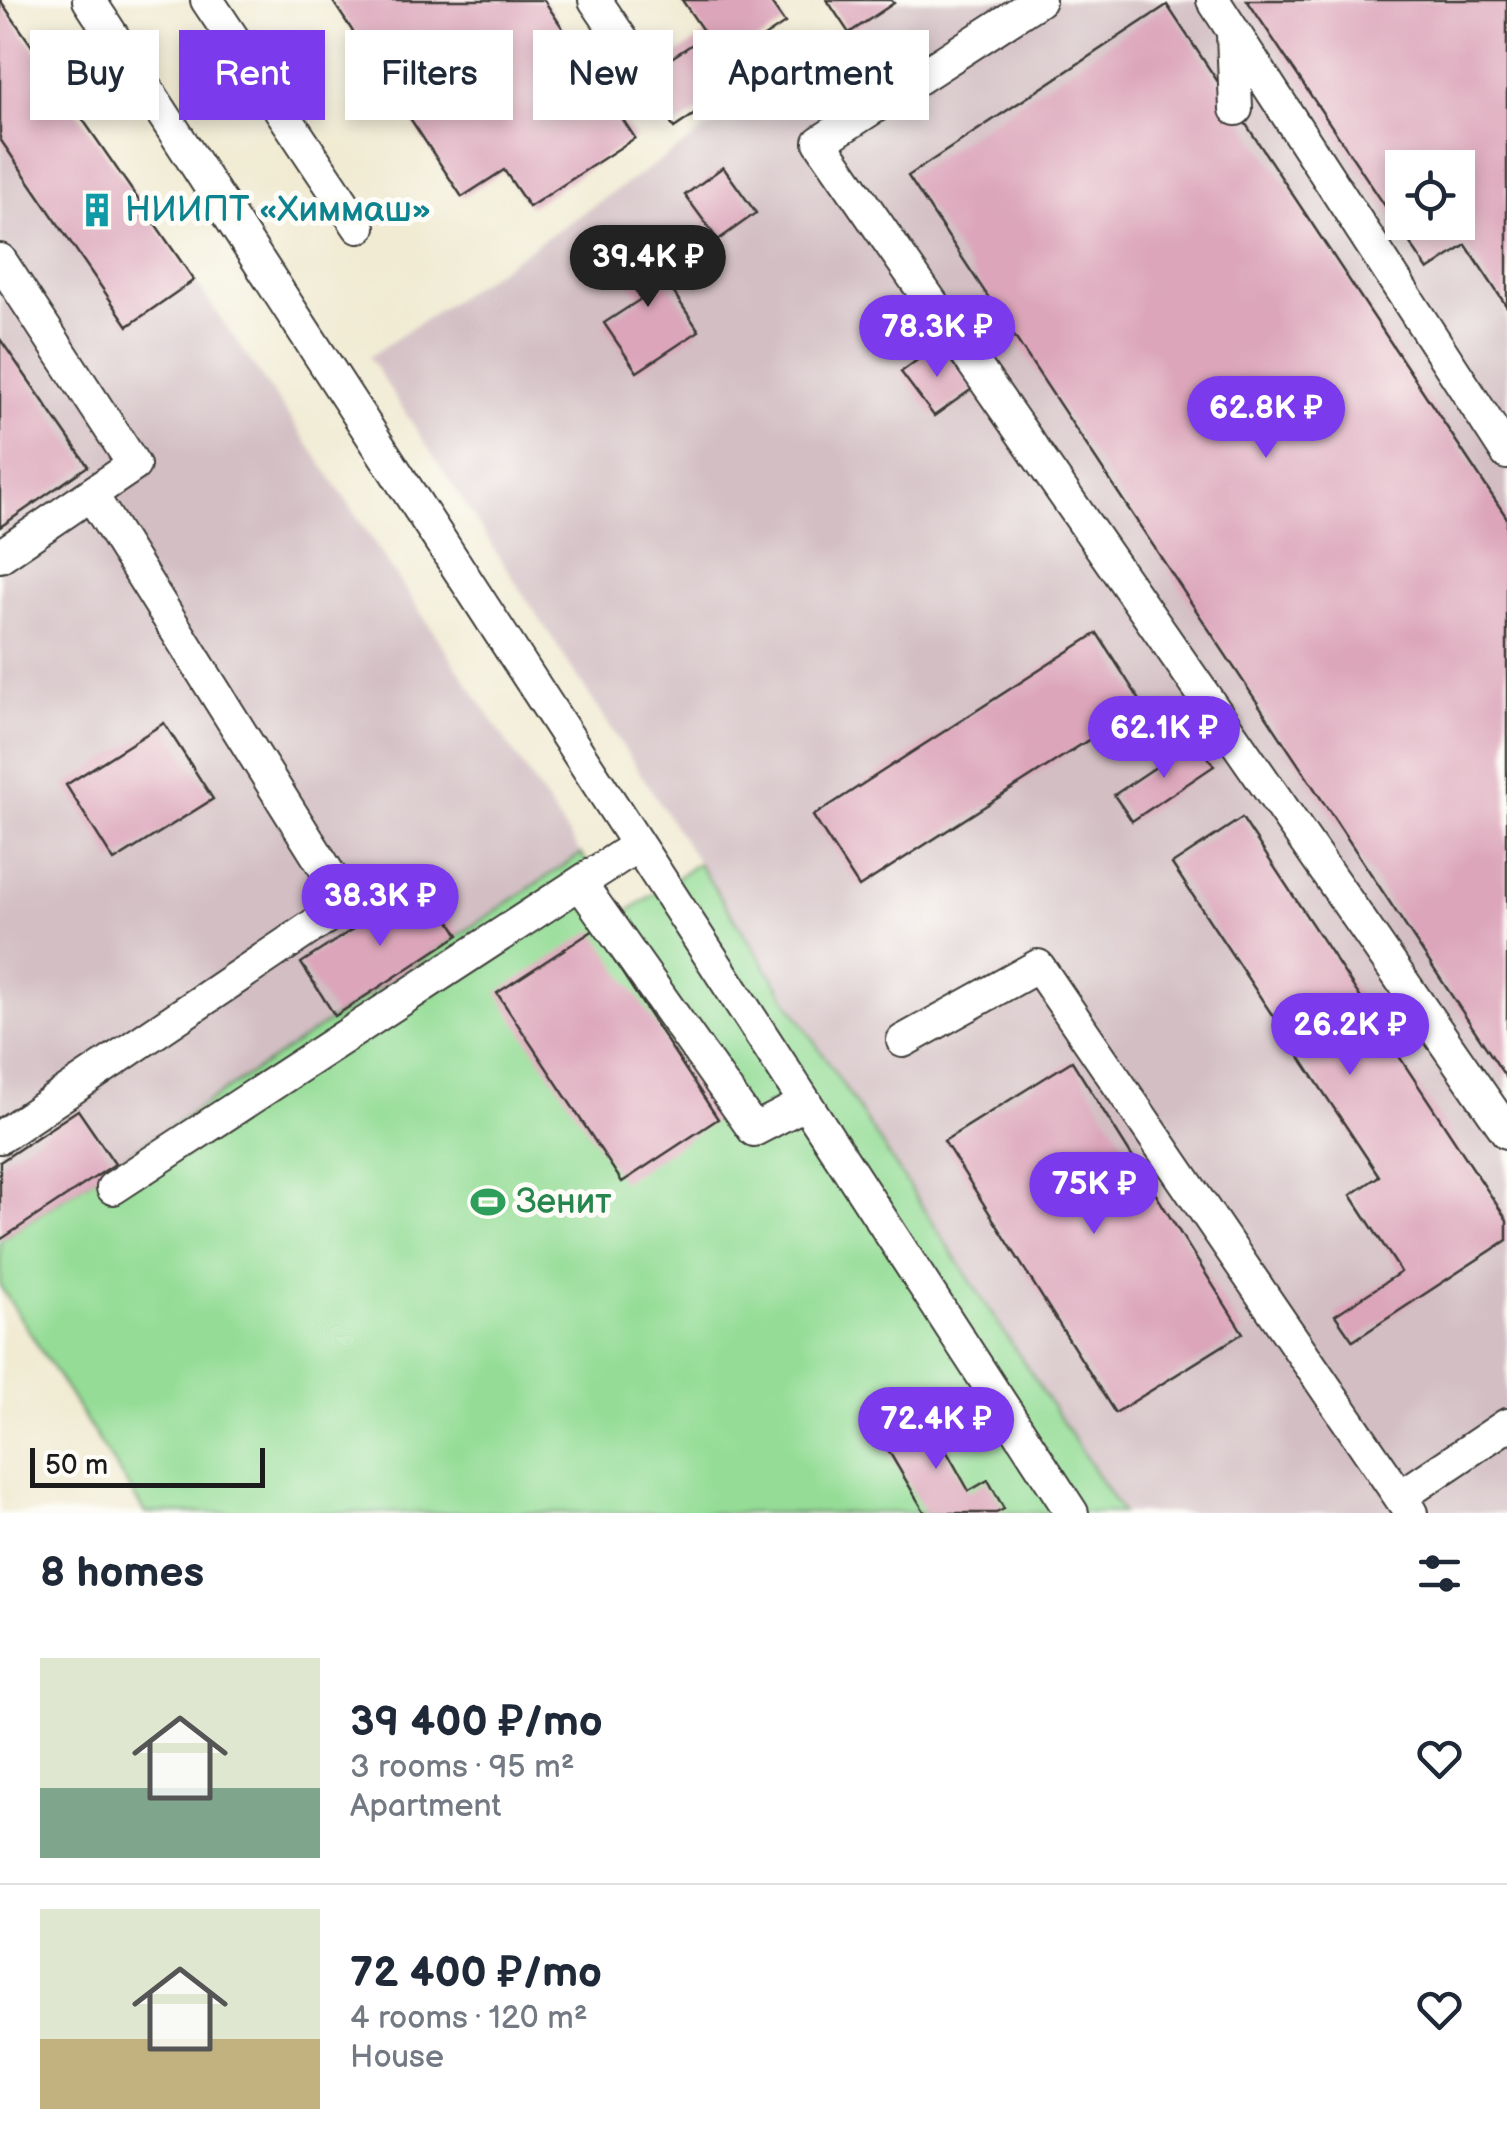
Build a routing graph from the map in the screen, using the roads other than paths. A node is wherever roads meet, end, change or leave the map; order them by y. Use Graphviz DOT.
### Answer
graph roads {
  1 [pos="89,0"];
  2 [pos="207,0"];
  3 [pos="595,0"];
  4 [pos="1039,0"];
  5 [pos="1213,0"];
  6 [pos="616,30"];
  7 [pos="1233,30"];
  8 [pos="1236,109"];
  9 [pos="359,227"];
  10 [pos="0,260"];
  11 [pos="1507,452"];
  12 [pos="92,494"];
  13 [pos="0,556"];
  14 [pos="638,845"];
  15 [pos="580,883"];
  16 [pos="903,1041"];
  17 [pos="806,1103"];
  18 [pos="1507,1132"];
  19 [pos="0,1136"];
  20 [pos="113,1188"];
  21 [pos="1507,1425"];
  22 [pos="1406,1505"];
  23 [pos="1072,1513"];
  1 -- 14 [label="lane"];
  2 -- 9 [label="lane"];
  3 -- 6 [label="lane"];
  4 -- 18 [label="lane"];
  5 -- 7 [label="lane"];
  7 -- 8 [label="lane"];
  7 -- 11 [label="lane"];
  10 -- 12 [label="lane"];
  12 -- 13 [label="lane"];
  12 -- 19 [label="lane"];
  14 -- 15 [label="lane"];
  14 -- 17 [label="lane"];
  15 -- 17 [label="lane"];
  15 -- 20 [label="lane"];
  16 -- 22 [label="lane"];
  17 -- 23 [label="lane"];
  21 -- 22 [label="lane"];
}
